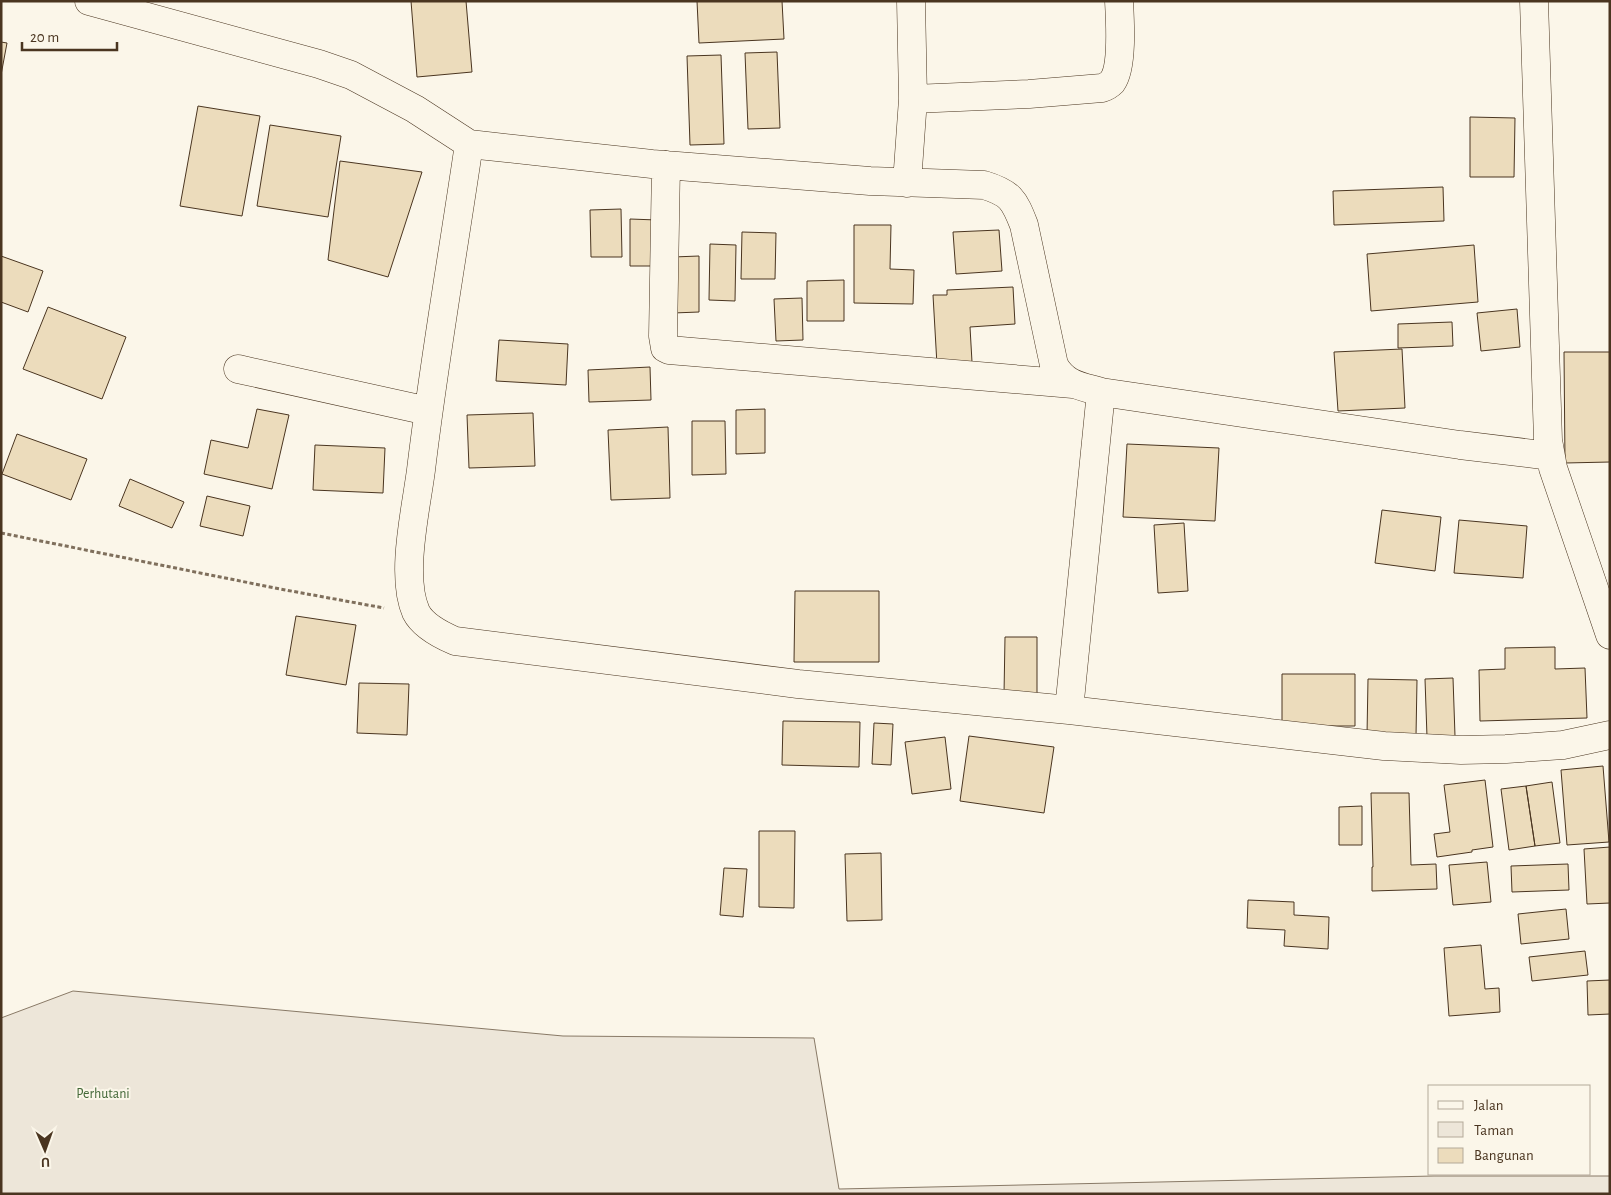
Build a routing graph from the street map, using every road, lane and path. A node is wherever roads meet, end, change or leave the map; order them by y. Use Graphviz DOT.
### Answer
graph roads {
  1 [pos="90,1"];
  2 [pos="911,1"];
  3 [pos="1119,1"];
  4 [pos="1534,1"];
  5 [pos="913,98"];
  6 [pos="469,144"];
  7 [pos="666,165"];
  8 [pos="907,183"];
  9 [pos="238,369"];
  10 [pos="1073,384"];
  11 [pos="1101,392"];
  12 [pos="428,411"];
  13 [pos="1550,456"];
  14 [pos="1,533"];
  15 [pos="417,614"];
  16 [pos="1610,635"];
  17 [pos="1069,710"];
  18 [pos="1610,735"];
  1 -- 6 [label="street"];
  2 -- 5 [label="street"];
  3 -- 5 [label="street"];
  4 -- 13 [label="street"];
  5 -- 8 [label="street"];
  6 -- 7 [label="street"];
  6 -- 12 [label="street"];
  7 -- 8 [label="street"];
  7 -- 10 [label="street"];
  8 -- 10 [label="street"];
  9 -- 12 [label="street"];
  10 -- 11 [label="street"];
  11 -- 13 [label="street"];
  11 -- 17 [label="street"];
  12 -- 15 [label="street"];
  13 -- 16 [label="street"];
  14 -- 15 [label="path"];
  15 -- 17 [label="street"];
  17 -- 18 [label="street"];
}
